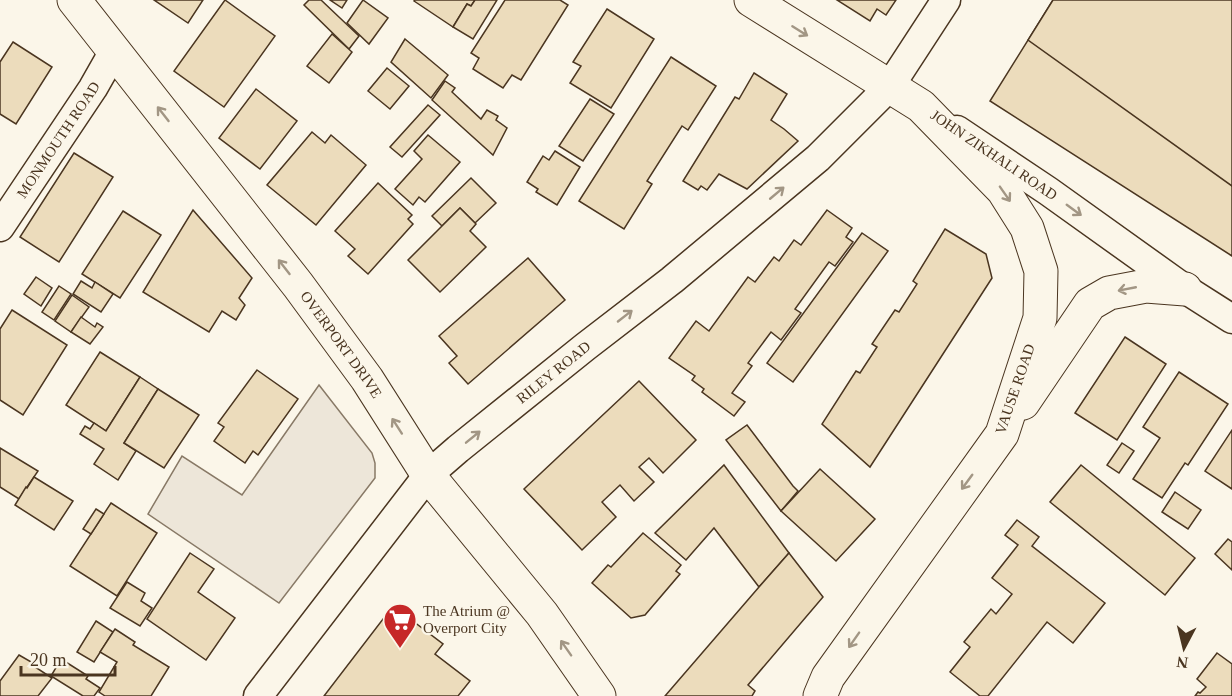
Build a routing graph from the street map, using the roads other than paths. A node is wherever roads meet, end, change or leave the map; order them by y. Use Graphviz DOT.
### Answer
graph roads {
  1 [pos="74,0"];
  2 [pos="751,0"];
  3 [pos="946,0"];
  4 [pos="114,51"];
  5 [pos="890,86"];
  6 [pos="921,106"];
  7 [pos="0,227"];
  8 [pos="1185,289"];
  9 [pos="1232,319"];
  10 [pos="1002,434"];
  11 [pos="428,476"];
  12 [pos="820,690"];
  13 [pos="258,696"];
  14 [pos="599,696"];
  1 -- 4 [label="main road, OVERPORT DRIVE"];
  2 -- 5 [label="main road, JOHN ZIKHALI ROAD, one-way"];
  3 -- 5 [label="street"];
  4 -- 7 [label="street, MONMOUTH ROAD"];
  11 -- 4 [label="main road, OVERPORT DRIVE, one-way"];
  5 -- 6 [label="main road, JOHN ZIKHALI ROAD"];
  11 -- 5 [label="street, RILEY ROAD, one-way"];
  6 -- 8 [label="street, JOHN ZIKHALI ROAD, one-way"];
  6 -- 10 [label="main road, VAUSE ROAD, one-way"];
  8 -- 9 [label="street, JOHN ZIKHALI ROAD"];
  8 -- 10 [label="main road, one-way"];
  10 -- 12 [label="main road, VAUSE ROAD, one-way"];
  11 -- 13 [label="street, RILEY ROAD"];
  14 -- 11 [label="main road, OVERPORT DRIVE, one-way"];
}
